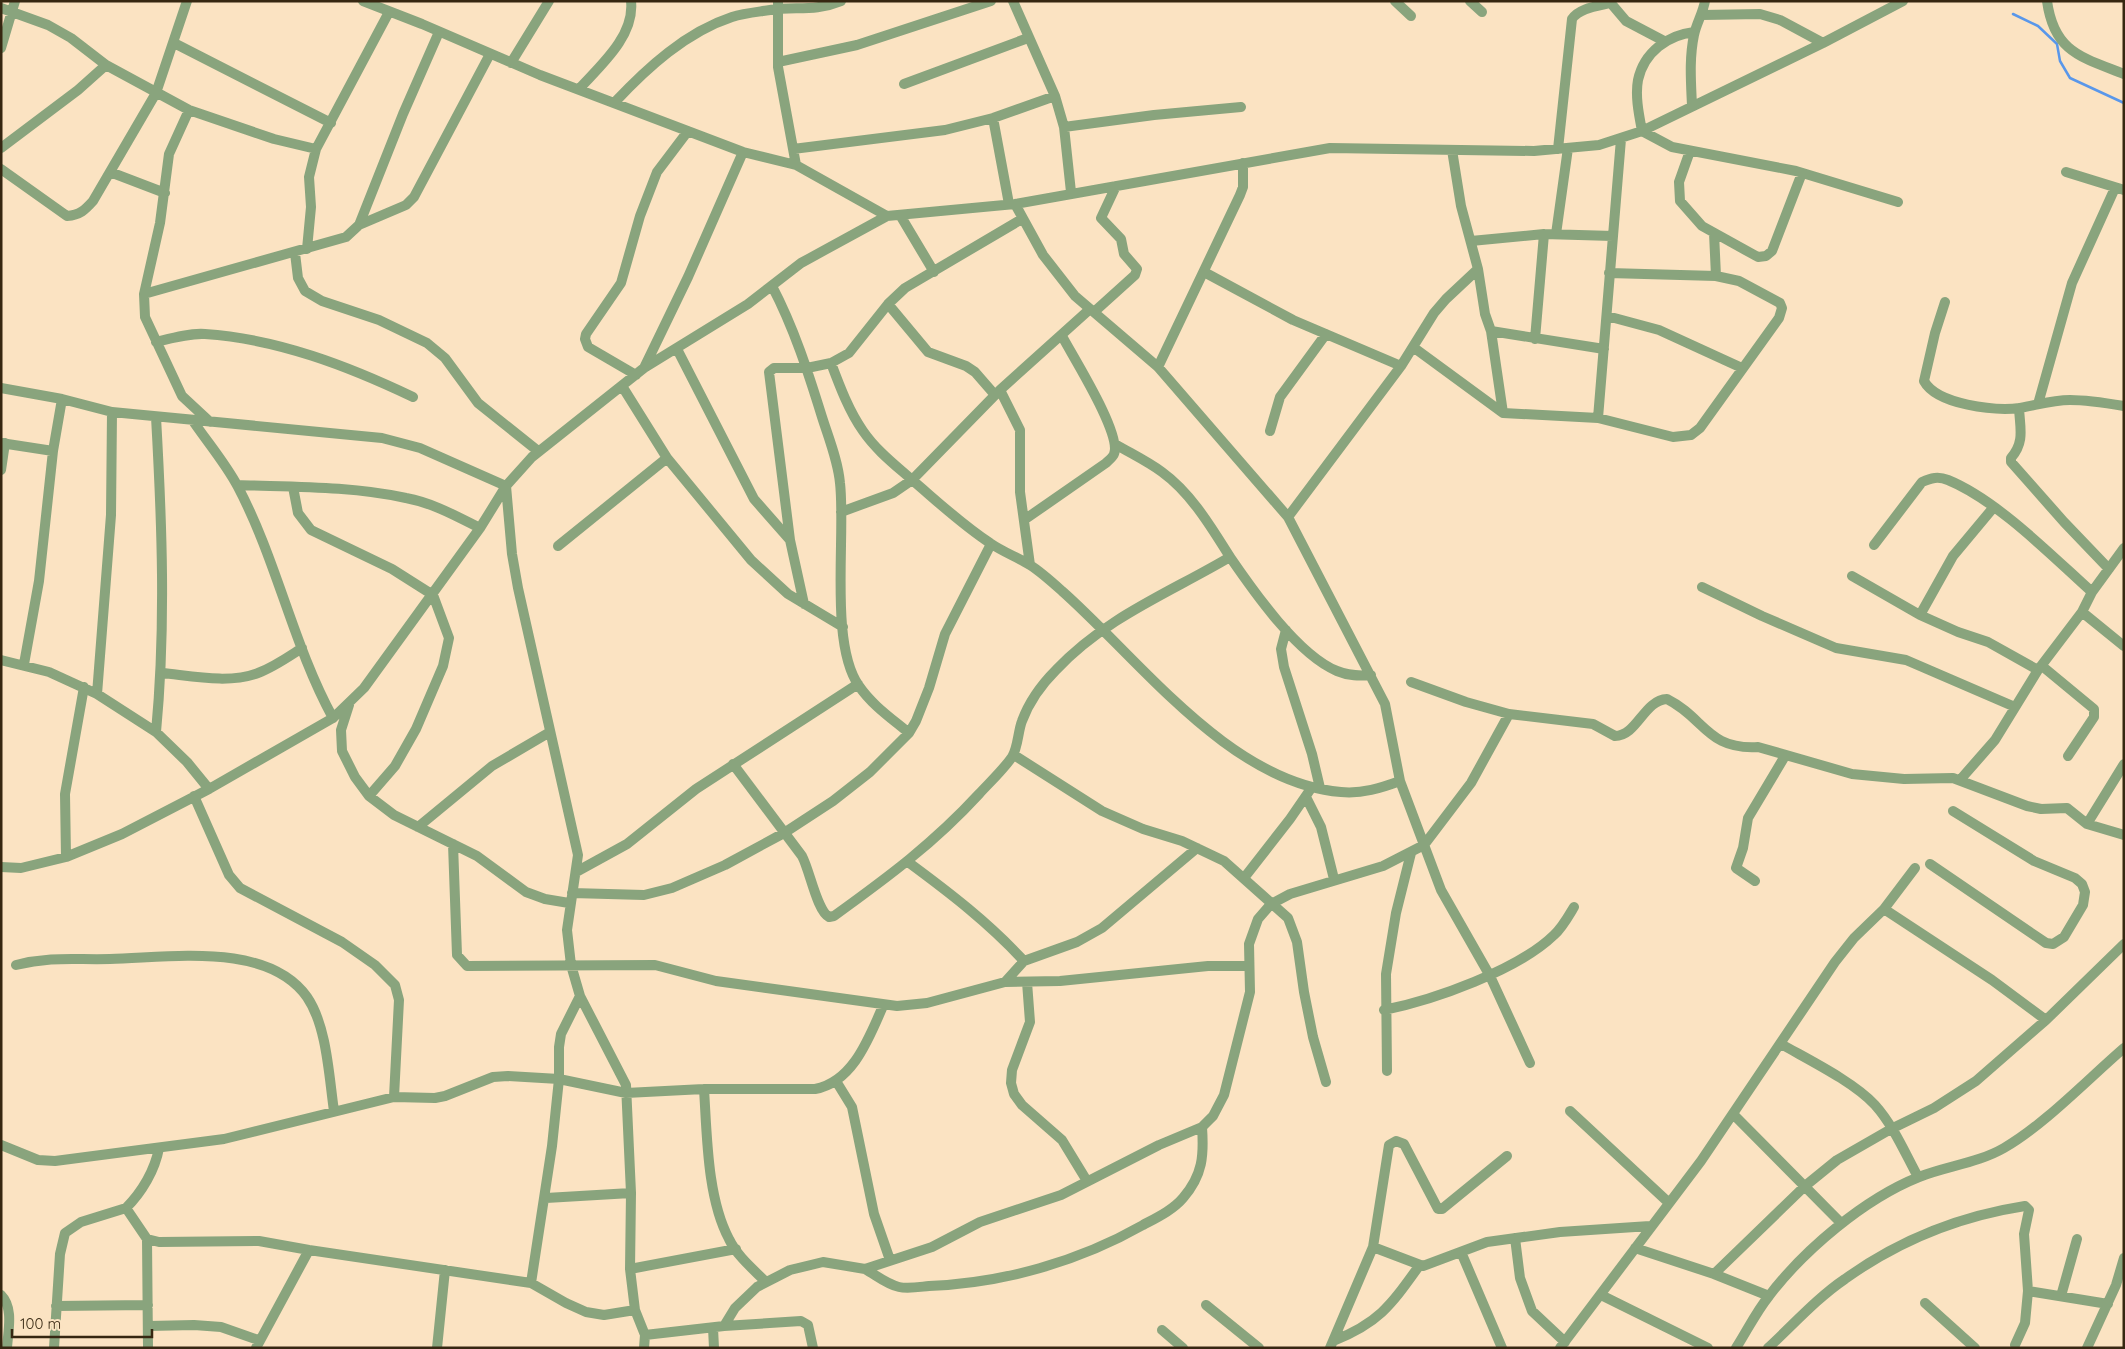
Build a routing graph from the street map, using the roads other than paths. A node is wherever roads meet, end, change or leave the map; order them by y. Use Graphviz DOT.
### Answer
graph roads {
  1 [pos="15,1"];
  2 [pos="186,1"];
  3 [pos="363,1"];
  4 [pos="549,1"];
  5 [pos="841,1"];
  6 [pos="991,1"];
  7 [pos="1013,1"];
  8 [pos="1394,1"];
  9 [pos="1470,1"];
  10 [pos="1705,1"];
  11 [pos="2047,1"];
  12 [pos="631,2"];
  13 [pos="1610,2"];
  14 [pos="1895,3"];
  15 [pos="778,5"];
  16 [pos="6,10"];
  17 [pos="389,12"];
  18 [pos="1482,12"];
  19 [pos="1702,15"];
  20 [pos="1411,16"];
  21 [pos="439,32"];
  22 [pos="1694,32"];
  23 [pos="1028,38"];
  24 [pos="1664,41"];
  25 [pos="174,43"];
  26 [pos="1823,43"];
  27 [pos="1,48"];
  28 [pos="490,54"];
  29 [pos="778,62"];
  30 [pos="511,63"];
  31 [pos="106,65"];
  32 [pos="2124,74"];
  33 [pos="904,84"];
  34 [pos="579,89"];
  35 [pos="156,93"];
  36 [pos="1055,96"];
  37 [pos="615,102"];
  38 [pos="1692,106"];
  39 [pos="1242,107"];
  40 [pos="189,110"];
  41 [pos="993,118"];
  42 [pos="331,123"];
  43 [pos="1064,127"];
  44 [pos="688,131"];
  45 [pos="1642,131"];
  46 [pos="1621,139"];
  47 [pos="1,148"];
  48 [pos="316,149"];
  49 [pos="793,149"];
  50 [pos="1563,149"];
  51 [pos="1452,150"];
  52 [pos="1690,151"];
  53 [pos="743,152"];
  54 [pos="1243,163"];
  55 [pos="796,165"];
  56 [pos="1,169"];
  57 [pos="110,172"];
  58 [pos="2066,172"];
  59 [pos="1802,173"];
  60 [pos="1116,186"];
  61 [pos="2119,189"];
  62 [pos="1072,192"];
  63 [pos="165,193"];
  64 [pos="1898,202"];
  65 [pos="1012,204"];
  66 [pos="900,215"];
  67 [pos="887,216"];
  68 [pos="1022,218"];
  69 [pos="359,225"];
  70 [pos="1714,233"];
  71 [pos="1544,234"];
  72 [pos="1556,234"];
  73 [pos="1613,236"];
  74 [pos="1470,241"];
  75 [pos="307,249"];
  76 [pos="295,253"];
  77 [pos="1478,270"];
  78 [pos="934,272"];
  79 [pos="1204,272"];
  80 [pos="1609,273"];
  81 [pos="1716,276"];
  82 [pos="772,286"];
  83 [pos="144,294"];
  84 [pos="1945,302"];
  85 [pos="888,304"];
  86 [pos="1092,311"];
  87 [pos="1607,316"];
  88 [pos="1491,331"];
  89 [pos="1326,334"];
  90 [pos="1062,336"];
  91 [pos="1535,339"];
  92 [pos="156,342"];
  93 [pos="1413,347"];
  94 [pos="677,349"];
  95 [pos="1604,349"];
  96 [pos="831,364"];
  97 [pos="1400,366"];
  98 [pos="1158,367"];
  99 [pos="807,368"];
  100 [pos="1742,368"];
  101 [pos="640,371"];
  102 [pos="622,386"];
  103 [pos="1,388"];
  104 [pos="998,392"];
  105 [pos="413,397"];
  106 [pos="62,399"];
  107 [pos="2038,404"];
  108 [pos="2124,406"];
  109 [pos="2019,408"];
  110 [pos="112,412"];
  111 [pos="1503,413"];
  112 [pos="156,417"];
  113 [pos="1598,418"];
  114 [pos="193,421"];
  115 [pos="210,422"];
  116 [pos="1270,431"];
  117 [pos="3,443"];
  118 [pos="1115,444"];
  119 [pos="53,451"];
  120 [pos="538,452"];
  121 [pos="668,458"];
  122 [pos="1,470"];
  123 [pos="912,480"];
  124 [pos="238,486"];
  125 [pos="506,486"];
  126 [pos="293,487"];
  127 [pos="1993,508"];
  128 [pos="841,512"];
  129 [pos="1288,517"];
  130 [pos="1024,520"];
  131 [pos="480,528"];
  132 [pos="790,540"];
  133 [pos="991,544"];
  134 [pos="1874,545"];
  135 [pos="558,546"];
  136 [pos="2124,548"];
  137 [pos="1230,557"];
  138 [pos="1030,565"];
  139 [pos="2110,569"];
  140 [pos="1852,576"];
  141 [pos="1702,587"];
  142 [pos="2092,592"];
  143 [pos="433,594"];
  144 [pos="804,604"];
  145 [pos="2082,612"];
  146 [pos="1920,615"];
  147 [pos="843,627"];
  148 [pos="1101,630"];
  149 [pos="1286,630"];
  150 [pos="2124,646"];
  151 [pos="302,648"];
  152 [pos="1,660"];
  153 [pos="24,664"];
  154 [pos="2040,668"];
  155 [pos="162,673"];
  156 [pos="1371,675"];
  157 [pos="1411,682"];
  158 [pos="858,684"];
  159 [pos="84,687"];
  160 [pos="97,694"];
  161 [pos="350,704"];
  162 [pos="2015,708"];
  163 [pos="1509,714"];
  164 [pos="333,718"];
  165 [pos="156,732"];
  166 [pos="550,732"];
  167 [pos="908,732"];
  168 [pos="1014,755"];
  169 [pos="1785,756"];
  170 [pos="2068,756"];
  171 [pos="733,764"];
  172 [pos="2124,764"];
  173 [pos="1960,780"];
  174 [pos="1400,781"];
  175 [pos="1316,788"];
  176 [pos="209,789"];
  177 [pos="194,796"];
  178 [pos="369,796"];
  179 [pos="1306,797"];
  180 [pos="1953,811"];
  181 [pos="2087,824"];
  182 [pos="418,827"];
  183 [pos="784,834"];
  184 [pos="2124,835"];
  185 [pos="453,844"];
  186 [pos="1424,845"];
  187 [pos="1197,848"];
  188 [pos="1411,853"];
  189 [pos="66,858"];
  190 [pos="908,862"];
  191 [pos="1930,864"];
  192 [pos="1,867"];
  193 [pos="1915,868"];
  194 [pos="576,872"];
  195 [pos="1244,878"];
  196 [pos="1334,879"];
  197 [pos="1755,881"];
  198 [pos="570,898"];
  199 [pos="1271,904"];
  200 [pos="1574,907"];
  201 [pos="1884,909"];
  202 [pos="2124,944"];
  203 [pos="1024,961"];
  204 [pos="16,965"];
  205 [pos="571,965"];
  206 [pos="1249,966"];
  207 [pos="1490,976"];
  208 [pos="1005,982"];
  209 [pos="1027,982"];
  210 [pos="580,996"];
  211 [pos="882,1006"];
  212 [pos="1384,1010"];
  213 [pos="2046,1020"];
  214 [pos="1782,1044"];
  215 [pos="2124,1048"];
  216 [pos="1530,1063"];
  217 [pos="1387,1071"];
  218 [pos="559,1079"];
  219 [pos="836,1081"];
  220 [pos="1326,1082"];
  221 [pos="704,1088"];
  222 [pos="626,1093"];
  223 [pos="394,1097"];
  224 [pos="334,1111"];
  225 [pos="1570,1111"];
  226 [pos="1733,1114"];
  227 [pos="1202,1127"];
  228 [pos="1891,1128"];
  229 [pos="1,1145"];
  230 [pos="159,1148"];
  231 [pos="1507,1156"];
  232 [pos="1918,1178"];
  233 [pos="1087,1181"];
  234 [pos="1805,1186"];
  235 [pos="631,1193"];
  236 [pos="546,1198"];
  237 [pos="1668,1202"];
  238 [pos="126,1208"];
  239 [pos="1841,1223"];
  240 [pos="1650,1226"];
  241 [pos="1514,1238"];
  242 [pos="147,1239"];
  243 [pos="2077,1239"];
  244 [pos="1373,1247"];
  245 [pos="1635,1248"];
  246 [pos="309,1250"];
  247 [pos="736,1250"];
  248 [pos="1461,1252"];
  249 [pos="2124,1258"];
  250 [pos="890,1260"];
  251 [pos="1419,1266"];
  252 [pos="630,1269"];
  253 [pos="865,1269"];
  254 [pos="445,1270"];
  255 [pos="1714,1274"];
  256 [pos="766,1282"];
  257 [pos="531,1283"];
  258 [pos="2120,1288"];
  259 [pos="2028,1291"];
  260 [pos="1,1295"];
  261 [pos="1601,1295"];
  262 [pos="1769,1296"];
  263 [pos="2061,1296"];
  264 [pos="1925,1303"];
  265 [pos="2108,1304"];
  266 [pos="148,1305"];
  267 [pos="1206,1305"];
  268 [pos="56,1306"];
  269 [pos="635,1310"];
  270 [pos="149,1326"];
  271 [pos="724,1326"];
  272 [pos="713,1328"];
  273 [pos="1162,1330"];
  274 [pos="644,1335"];
  275 [pos="257,1344"];
  276 [pos="1332,1345"];
  277 [pos="1562,1345"];
  278 [pos="2018,1347"];
  279 [pos="7,1348"];
  280 [pos="54,1348"];
  281 [pos="148,1348"];
  282 [pos="437,1348"];
  283 [pos="644,1348"];
  284 [pos="714,1348"];
  285 [pos="813,1348"];
  286 [pos="1183,1348"];
  287 [pos="1259,1348"];
  288 [pos="1502,1348"];
  289 [pos="1708,1348"];
  290 [pos="1736,1348"];
  291 [pos="1768,1348"];
  292 [pos="1975,1348"];
  293 [pos="2087,1348"];
  1 -- 16 [label="street"];
  2 -- 25 [label="street"];
  3 -- 17 [label="street"];
  4 -- 30 [label="street"];
  5 -- 15 [label="street"];
  6 -- 29 [label="street"];
  7 -- 23 [label="street"];
  8 -- 20 [label="street"];
  9 -- 18 [label="street"];
  10 -- 19 [label="street"];
  11 -- 32 [label="street"];
  12 -- 34 [label="street"];
  13 -- 24 [label="street"];
  13 -- 50 [label="street"];
  14 -- 26 [label="street"];
  15 -- 29 [label="street"];
  15 -- 37 [label="street"];
  16 -- 27 [label="street"];
  16 -- 31 [label="street"];
  17 -- 21 [label="street"];
  17 -- 42 [label="street"];
  19 -- 22 [label="street"];
  19 -- 26 [label="street"];
  21 -- 28 [label="street"];
  21 -- 69 [label="street"];
  22 -- 24 [label="street"];
  22 -- 38 [label="street"];
  23 -- 33 [label="street"];
  23 -- 36 [label="street"];
  24 -- 45 [label="street"];
  25 -- 35 [label="street"];
  25 -- 42 [label="street"];
  26 -- 38 [label="street"];
  28 -- 30 [label="street"];
  28 -- 69 [label="street"];
  29 -- 49 [label="street"];
  30 -- 34 [label="street"];
  31 -- 35 [label="street"];
  31 -- 47 [label="street"];
  34 -- 37 [label="street"];
  35 -- 40 [label="street"];
  35 -- 57 [label="street"];
  36 -- 41 [label="street"];
  36 -- 43 [label="street"];
  37 -- 44 [label="street"];
  38 -- 45 [label="street"];
  39 -- 43 [label="street"];
  40 -- 48 [label="street"];
  40 -- 63 [label="street"];
  41 -- 49 [label="street"];
  41 -- 65 [label="street"];
  42 -- 48 [label="street"];
  43 -- 62 [label="street"];
  44 -- 53 [label="street"];
  44 -- 101 [label="street"];
  45 -- 46 [label="street"];
  45 -- 52 [label="street"];
  46 -- 50 [label="street"];
  46 -- 73 [label="street"];
  48 -- 75 [label="street"];
  49 -- 55 [label="street"];
  50 -- 51 [label="street"];
  50 -- 72 [label="street"];
  51 -- 54 [label="street"];
  51 -- 74 [label="street"];
  52 -- 59 [label="street"];
  52 -- 70 [label="street"];
  53 -- 55 [label="street"];
  53 -- 101 [label="street"];
  54 -- 60 [label="street"];
  54 -- 79 [label="street"];
  55 -- 67 [label="street"];
  56 -- 57 [label="street"];
  57 -- 63 [label="street"];
  58 -- 61 [label="street"];
  59 -- 64 [label="street"];
  59 -- 70 [label="street"];
  60 -- 62 [label="street"];
  60 -- 86 [label="street"];
  61 -- 107 [label="street"];
  62 -- 65 [label="street"];
  63 -- 83 [label="street"];
  65 -- 66 [label="street"];
  65 -- 68 [label="street"];
  66 -- 67 [label="street"];
  66 -- 78 [label="street"];
  67 -- 82 [label="street"];
  68 -- 78 [label="street"];
  68 -- 86 [label="street"];
  69 -- 75 [label="street"];
  70 -- 81 [label="street"];
  71 -- 72 [label="street"];
  71 -- 74 [label="street"];
  71 -- 91 [label="street"];
  72 -- 73 [label="street"];
  73 -- 80 [label="street"];
  74 -- 77 [label="street"];
  75 -- 76 [label="street"];
  76 -- 83 [label="street"];
  76 -- 120 [label="street"];
  77 -- 88 [label="street"];
  77 -- 93 [label="street"];
  78 -- 85 [label="street"];
  79 -- 89 [label="street"];
  79 -- 98 [label="street"];
  80 -- 81 [label="street"];
  80 -- 87 [label="street"];
  81 -- 100 [label="street"];
  82 -- 94 [label="street"];
  82 -- 99 [label="street"];
  83 -- 92 [label="street"];
  84 -- 109 [label="street"];
  85 -- 96 [label="street"];
  85 -- 104 [label="street"];
  86 -- 90 [label="street"];
  86 -- 98 [label="street"];
  87 -- 95 [label="street"];
  87 -- 100 [label="street"];
  88 -- 91 [label="street"];
  88 -- 111 [label="street"];
  89 -- 97 [label="street"];
  89 -- 116 [label="street"];
  90 -- 104 [label="street"];
  90 -- 118 [label="street"];
  91 -- 95 [label="street"];
  92 -- 105 [label="street"];
  92 -- 115 [label="street"];
  93 -- 97 [label="street"];
  93 -- 111 [label="street"];
  94 -- 101 [label="street"];
  94 -- 132 [label="street"];
  95 -- 113 [label="street"];
  96 -- 99 [label="street"];
  96 -- 123 [label="street"];
  97 -- 129 [label="street"];
  98 -- 129 [label="street"];
  99 -- 128 [label="street"];
  99 -- 132 [label="street"];
  100 -- 113 [label="street"];
  101 -- 102 [label="street"];
  102 -- 120 [label="street"];
  102 -- 121 [label="street"];
  103 -- 106 [label="street"];
  104 -- 123 [label="street"];
  104 -- 130 [label="street"];
  106 -- 110 [label="street"];
  106 -- 119 [label="street"];
  107 -- 108 [label="street"];
  107 -- 109 [label="street"];
  109 -- 139 [label="street"];
  110 -- 112 [label="street"];
  110 -- 160 [label="street"];
  111 -- 113 [label="street"];
  112 -- 114 [label="street"];
  112 -- 155 [label="street"];
  114 -- 115 [label="street"];
  114 -- 124 [label="street"];
  115 -- 125 [label="street"];
  117 -- 119 [label="street"];
  117 -- 122 [label="street"];
  118 -- 130 [label="street"];
  118 -- 137 [label="street"];
  119 -- 153 [label="street"];
  120 -- 125 [label="street"];
  121 -- 135 [label="street"];
  121 -- 144 [label="street"];
  123 -- 128 [label="street"];
  123 -- 133 [label="street"];
  124 -- 126 [label="street"];
  124 -- 151 [label="street"];
  125 -- 131 [label="street"];
  125 -- 166 [label="street"];
  126 -- 131 [label="street"];
  126 -- 143 [label="street"];
  127 -- 134 [label="street"];
  127 -- 142 [label="street"];
  127 -- 146 [label="street"];
  128 -- 147 [label="street"];
  129 -- 156 [label="street"];
  130 -- 138 [label="street"];
  131 -- 143 [label="street"];
  132 -- 144 [label="street"];
  133 -- 138 [label="street"];
  133 -- 167 [label="street"];
  136 -- 139 [label="street"];
  137 -- 148 [label="street"];
  137 -- 149 [label="street"];
  138 -- 148 [label="street"];
  139 -- 142 [label="street"];
  140 -- 146 [label="street"];
  141 -- 162 [label="street"];
  142 -- 145 [label="street"];
  143 -- 161 [label="street"];
  143 -- 178 [label="street"];
  144 -- 147 [label="street"];
  145 -- 150 [label="street"];
  145 -- 154 [label="street"];
  146 -- 154 [label="street"];
  147 -- 158 [label="street"];
  148 -- 168 [label="street"];
  148 -- 175 [label="street"];
  149 -- 156 [label="street"];
  149 -- 175 [label="street"];
  151 -- 155 [label="street"];
  151 -- 164 [label="street"];
  152 -- 153 [label="street"];
  153 -- 159 [label="street"];
  154 -- 162 [label="street"];
  154 -- 170 [label="street"];
  155 -- 165 [label="street"];
  156 -- 174 [label="street"];
  157 -- 163 [label="street"];
  158 -- 167 [label="street"];
  158 -- 171 [label="street"];
  159 -- 160 [label="street"];
  159 -- 189 [label="street"];
  160 -- 165 [label="street"];
  161 -- 164 [label="street"];
  161 -- 178 [label="street"];
  162 -- 173 [label="street"];
  163 -- 169 [label="street"];
  163 -- 186 [label="street"];
  164 -- 176 [label="street"];
  165 -- 176 [label="street"];
  166 -- 182 [label="street"];
  166 -- 194 [label="street"];
  167 -- 183 [label="street"];
  168 -- 187 [label="street"];
  168 -- 190 [label="street"];
  169 -- 173 [label="street"];
  169 -- 197 [label="street"];
  171 -- 183 [label="street"];
  171 -- 194 [label="street"];
  172 -- 181 [label="street"];
  173 -- 181 [label="street"];
  174 -- 175 [label="street"];
  174 -- 186 [label="street"];
  175 -- 179 [label="street"];
  176 -- 177 [label="street"];
  177 -- 189 [label="street"];
  177 -- 223 [label="street"];
  178 -- 182 [label="street"];
  179 -- 195 [label="street"];
  179 -- 196 [label="street"];
  180 -- 191 [label="street"];
  181 -- 184 [label="street"];
  182 -- 185 [label="street"];
  183 -- 190 [label="street"];
  183 -- 198 [label="street"];
  185 -- 198 [label="street"];
  185 -- 205 [label="street"];
  186 -- 188 [label="street"];
  186 -- 207 [label="street"];
  187 -- 195 [label="street"];
  187 -- 203 [label="street"];
  188 -- 196 [label="street"];
  188 -- 212 [label="street"];
  189 -- 192 [label="street"];
  190 -- 203 [label="street"];
  193 -- 201 [label="street"];
  194 -- 198 [label="street"];
  195 -- 199 [label="street"];
  196 -- 199 [label="street"];
  198 -- 205 [label="street"];
  199 -- 206 [label="street"];
  199 -- 220 [label="street"];
  200 -- 207 [label="street"];
  201 -- 213 [label="street"];
  201 -- 214 [label="street"];
  202 -- 213 [label="street"];
  203 -- 208 [label="street"];
  204 -- 224 [label="street"];
  205 -- 210 [label="street"];
  205 -- 211 [label="street"];
  206 -- 209 [label="street"];
  206 -- 227 [label="street"];
  207 -- 212 [label="street"];
  207 -- 216 [label="street"];
  208 -- 209 [label="street"];
  208 -- 211 [label="street"];
  209 -- 233 [label="street"];
  210 -- 218 [label="street"];
  210 -- 222 [label="street"];
  211 -- 219 [label="street"];
  212 -- 217 [label="street"];
  213 -- 228 [label="street"];
  214 -- 226 [label="street"];
  214 -- 228 [label="street"];
  215 -- 232 [label="street"];
  218 -- 222 [label="street"];
  218 -- 223 [label="street"];
  218 -- 236 [label="street"];
  219 -- 221 [label="street"];
  219 -- 250 [label="street"];
  221 -- 222 [label="street"];
  221 -- 247 [label="street"];
  222 -- 235 [label="street"];
  223 -- 224 [label="street"];
  224 -- 230 [label="street"];
  225 -- 237 [label="street"];
  226 -- 234 [label="street"];
  226 -- 237 [label="street"];
  227 -- 233 [label="street"];
  227 -- 253 [label="street"];
  228 -- 232 [label="street"];
  228 -- 234 [label="street"];
  229 -- 230 [label="street"];
  230 -- 238 [label="street"];
  231 -- 244 [label="street"];
  232 -- 239 [label="street"];
  233 -- 250 [label="street"];
  234 -- 239 [label="street"];
  234 -- 255 [label="street"];
  235 -- 236 [label="street"];
  235 -- 252 [label="street"];
  236 -- 257 [label="street"];
  237 -- 240 [label="street"];
  238 -- 242 [label="street"];
  238 -- 268 [label="street"];
  239 -- 262 [label="street"];
  240 -- 241 [label="street"];
  240 -- 245 [label="street"];
  241 -- 248 [label="street"];
  241 -- 277 [label="street"];
  242 -- 246 [label="street"];
  242 -- 266 [label="street"];
  243 -- 263 [label="street"];
  244 -- 251 [label="street"];
  244 -- 276 [label="street"];
  245 -- 255 [label="street"];
  245 -- 261 [label="street"];
  246 -- 254 [label="street"];
  246 -- 275 [label="street"];
  247 -- 252 [label="street"];
  247 -- 256 [label="street"];
  248 -- 251 [label="street"];
  248 -- 288 [label="street"];
  249 -- 258 [label="street"];
  250 -- 253 [label="street"];
  251 -- 276 [label="street"];
  252 -- 269 [label="street"];
  253 -- 256 [label="street"];
  254 -- 257 [label="street"];
  254 -- 282 [label="street"];
  255 -- 262 [label="street"];
  256 -- 271 [label="street"];
  257 -- 269 [label="street"];
  258 -- 265 [label="street"];
  259 -- 263 [label="street"];
  259 -- 278 [label="street"];
  259 -- 291 [label="street"];
  260 -- 279 [label="street"];
  261 -- 277 [label="street"];
  261 -- 289 [label="street"];
  262 -- 290 [label="street"];
  263 -- 265 [label="street"];
  264 -- 292 [label="street"];
  265 -- 293 [label="street"];
  266 -- 268 [label="street"];
  266 -- 270 [label="street"];
  267 -- 287 [label="street"];
  268 -- 280 [label="street"];
  269 -- 274 [label="street"];
  270 -- 275 [label="street"];
  270 -- 281 [label="street"];
  271 -- 272 [label="street"];
  271 -- 285 [label="street"];
  272 -- 274 [label="street"];
  272 -- 284 [label="street"];
  273 -- 286 [label="street"];
  274 -- 283 [label="street"];
}
